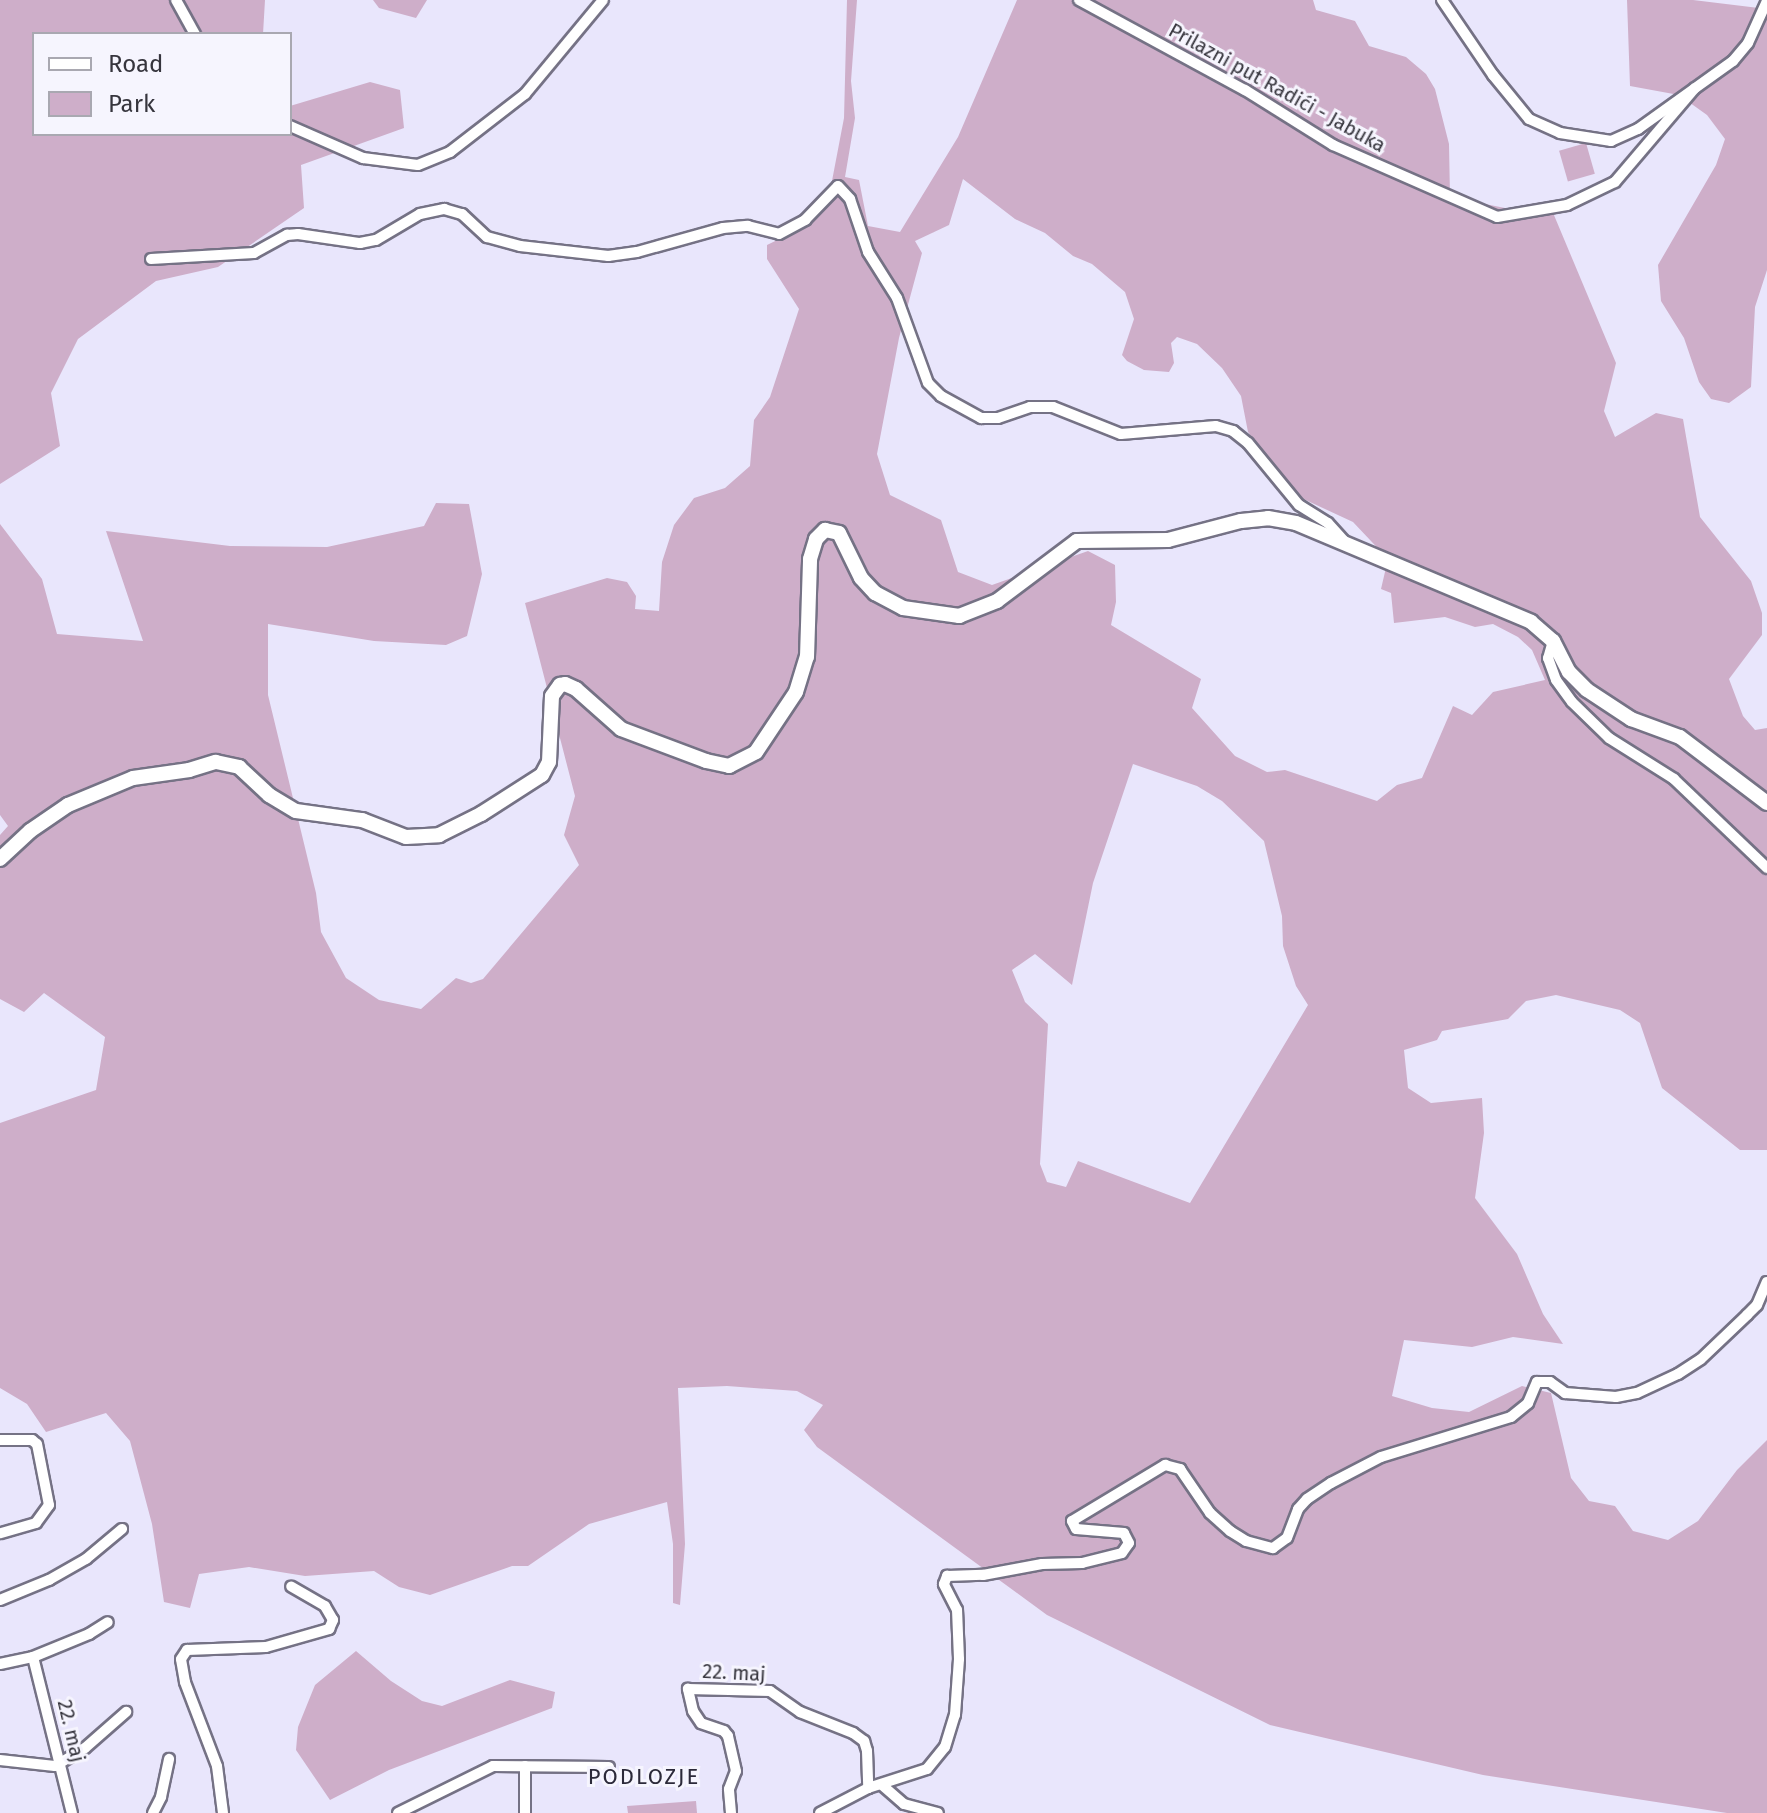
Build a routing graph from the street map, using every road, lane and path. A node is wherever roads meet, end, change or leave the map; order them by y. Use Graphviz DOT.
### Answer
graph roads {
  1 [pos="176,0"];
  2 [pos="603,0"];
  3 [pos="1079,0"];
  4 [pos="1442,0"];
  5 [pos="1767,1"];
  6 [pos="194,32"];
  7 [pos="1695,88"];
  8 [pos="292,127"];
  9 [pos="151,259"];
  10 [pos="1349,547"];
  11 [pos="1553,641"];
  12 [pos="1767,803"];
  13 [pos="0,859"];
  14 [pos="1767,868"];
  15 [pos="1767,1282"];
  16 [pos="0,1440"];
  17 [pos="122,1529"];
  18 [pos="0,1533"];
  19 [pos="291,1586"];
  20 [pos="0,1600"];
  21 [pos="108,1622"];
  22 [pos="33,1657"];
  23 [pos="0,1664"];
  24 [pos="126,1712"];
  25 [pos="169,1759"];
  26 [pos="0,1760"];
  27 [pos="60,1763"];
  28 [pos="525,1766"];
  29 [pos="609,1767"];
  30 [pos="882,1785"];
  31 [pos="868,1788"];
  32 [pos="72,1813"];
  33 [pos="153,1813"];
  34 [pos="223,1813"];
  35 [pos="398,1813"];
  36 [pos="525,1813"];
  37 [pos="731,1813"];
  38 [pos="820,1813"];
  39 [pos="938,1813"];
  1 -- 6 [label="street"];
  2 -- 8 [label="street"];
  3 -- 7 [label="street, Prilazni put Radići - Jabuka"];
  4 -- 7 [label="street"];
  5 -- 7 [label="street"];
  9 -- 10 [label="street"];
  10 -- 11 [label="main road"];
  10 -- 13 [label="main road"];
  11 -- 12 [label="main road"];
  11 -- 14 [label="street"];
  15 -- 30 [label="street"];
  16 -- 18 [label="street"];
  17 -- 20 [label="street"];
  19 -- 34 [label="street"];
  21 -- 22 [label="street"];
  22 -- 23 [label="street"];
  22 -- 27 [label="street, 22. maj"];
  24 -- 27 [label="street"];
  25 -- 33 [label="street"];
  26 -- 27 [label="street"];
  27 -- 32 [label="street, 22. maj"];
  28 -- 29 [label="street"];
  28 -- 35 [label="street"];
  28 -- 36 [label="street"];
  30 -- 31 [label="street"];
  30 -- 39 [label="street"];
  31 -- 37 [label="street, 22. maj"];
  31 -- 38 [label="street"];
}
